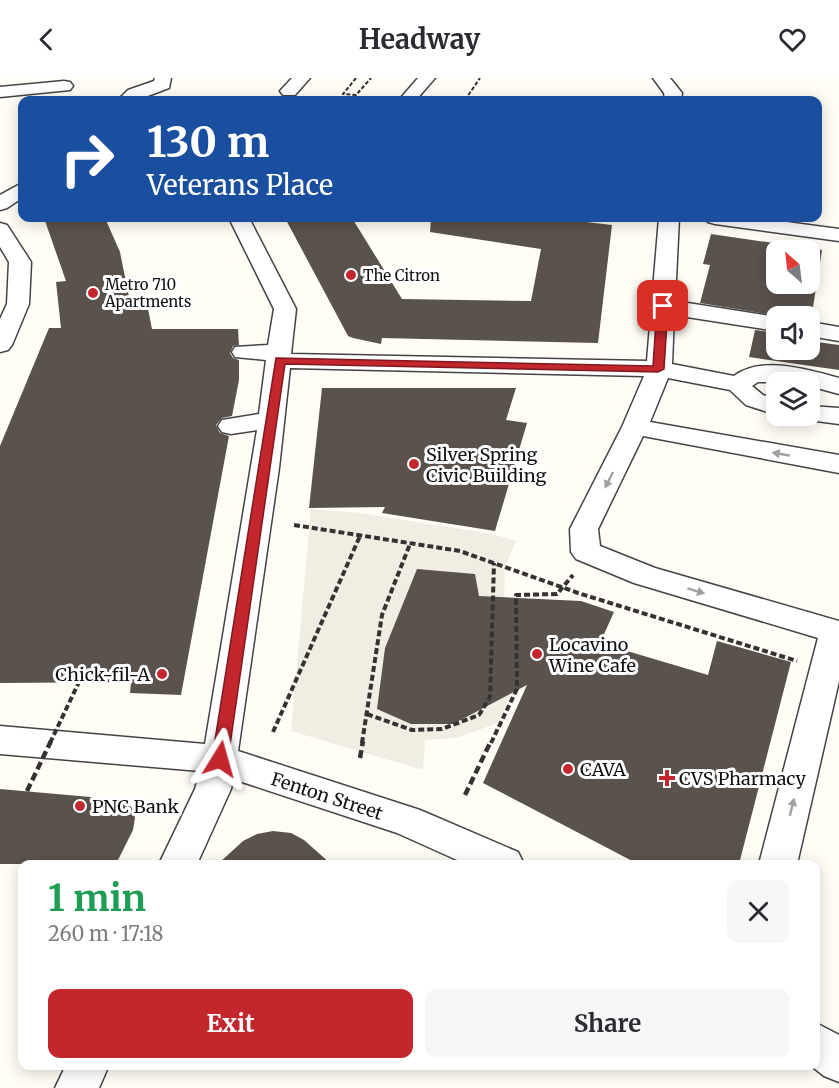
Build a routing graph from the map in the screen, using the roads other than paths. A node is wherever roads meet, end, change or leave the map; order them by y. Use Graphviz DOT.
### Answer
graph roads {
  1 [pos="302,78"];
  2 [pos="427,78"];
  3 [pos="661,78"];
  4 [pos="163,81"];
  5 [pos="64,86"];
  6 [pos="289,91"];
  7 [pos="0,92"];
  8 [pos="132,96"];
  9 [pos="411,96"];
  10 [pos="673,96"];
  11 [pos="18,192"];
  12 [pos="18,202"];
  13 [pos="0,206"];
  14 [pos="241,222"];
  15 [pos="669,222"];
  16 [pos="744,222"];
  17 [pos="839,235"];
  18 [pos="2,238"];
  19 [pos="663,306"];
  20 [pos="766,322"];
  21 [pos="820,331"];
  22 [pos="839,334"];
  23 [pos="0,345"];
  24 [pos="244,351"];
  25 [pos="280,357"];
  26 [pos="658,369"];
  27 [pos="738,384"];
  28 [pos="839,387"];
  29 [pos="766,405"];
  30 [pos="820,415"];
  31 [pos="839,416"];
  32 [pos="272,420"];
  33 [pos="231,426"];
  34 [pos="635,427"];
  35 [pos="839,464"];
  36 [pos="837,632"];
  37 [pos="0,740"];
  38 [pos="220,759"];
  39 [pos="180,860"];
  40 [pos="496,860"];
  41 [pos="779,860"];
  42 [pos="820,1047"];
  43 [pos="839,1061"];
  44 [pos="86,1070"];
  45 [pos="77,1088"];
  1 -- 6 [label="street"];
  2 -- 9 [label="street"];
  3 -- 10 [label="street"];
  4 -- 8 [label="street"];
  5 -- 7 [label="street"];
  11 -- 13 [label="street"];
  12 -- 13 [label="street"];
  14 -- 25 [label="street"];
  15 -- 19 [label="street"];
  16 -- 17 [label="street"];
  18 -- 23 [label="street"];
  19 -- 20 [label="street"];
  19 -- 26 [label="street"];
  21 -- 22 [label="street"];
  24 -- 25 [label="street"];
  25 -- 26 [label="street"];
  25 -- 32 [label="street"];
  26 -- 27 [label="street"];
  26 -- 34 [label="street"];
  27 -- 28 [label="street"];
  27 -- 29 [label="street"];
  30 -- 31 [label="street"];
  32 -- 33 [label="street"];
  32 -- 38 [label="street"];
  35 -- 34 [label="street, one-way"];
  34 -- 36 [label="street, one-way"];
  41 -- 36 [label="street, one-way"];
  37 -- 38 [label="street, Fenton Street"];
  38 -- 39 [label="street"];
  38 -- 40 [label="street, Fenton Street"];
  42 -- 43 [label="street"];
  44 -- 45 [label="street"];
}
